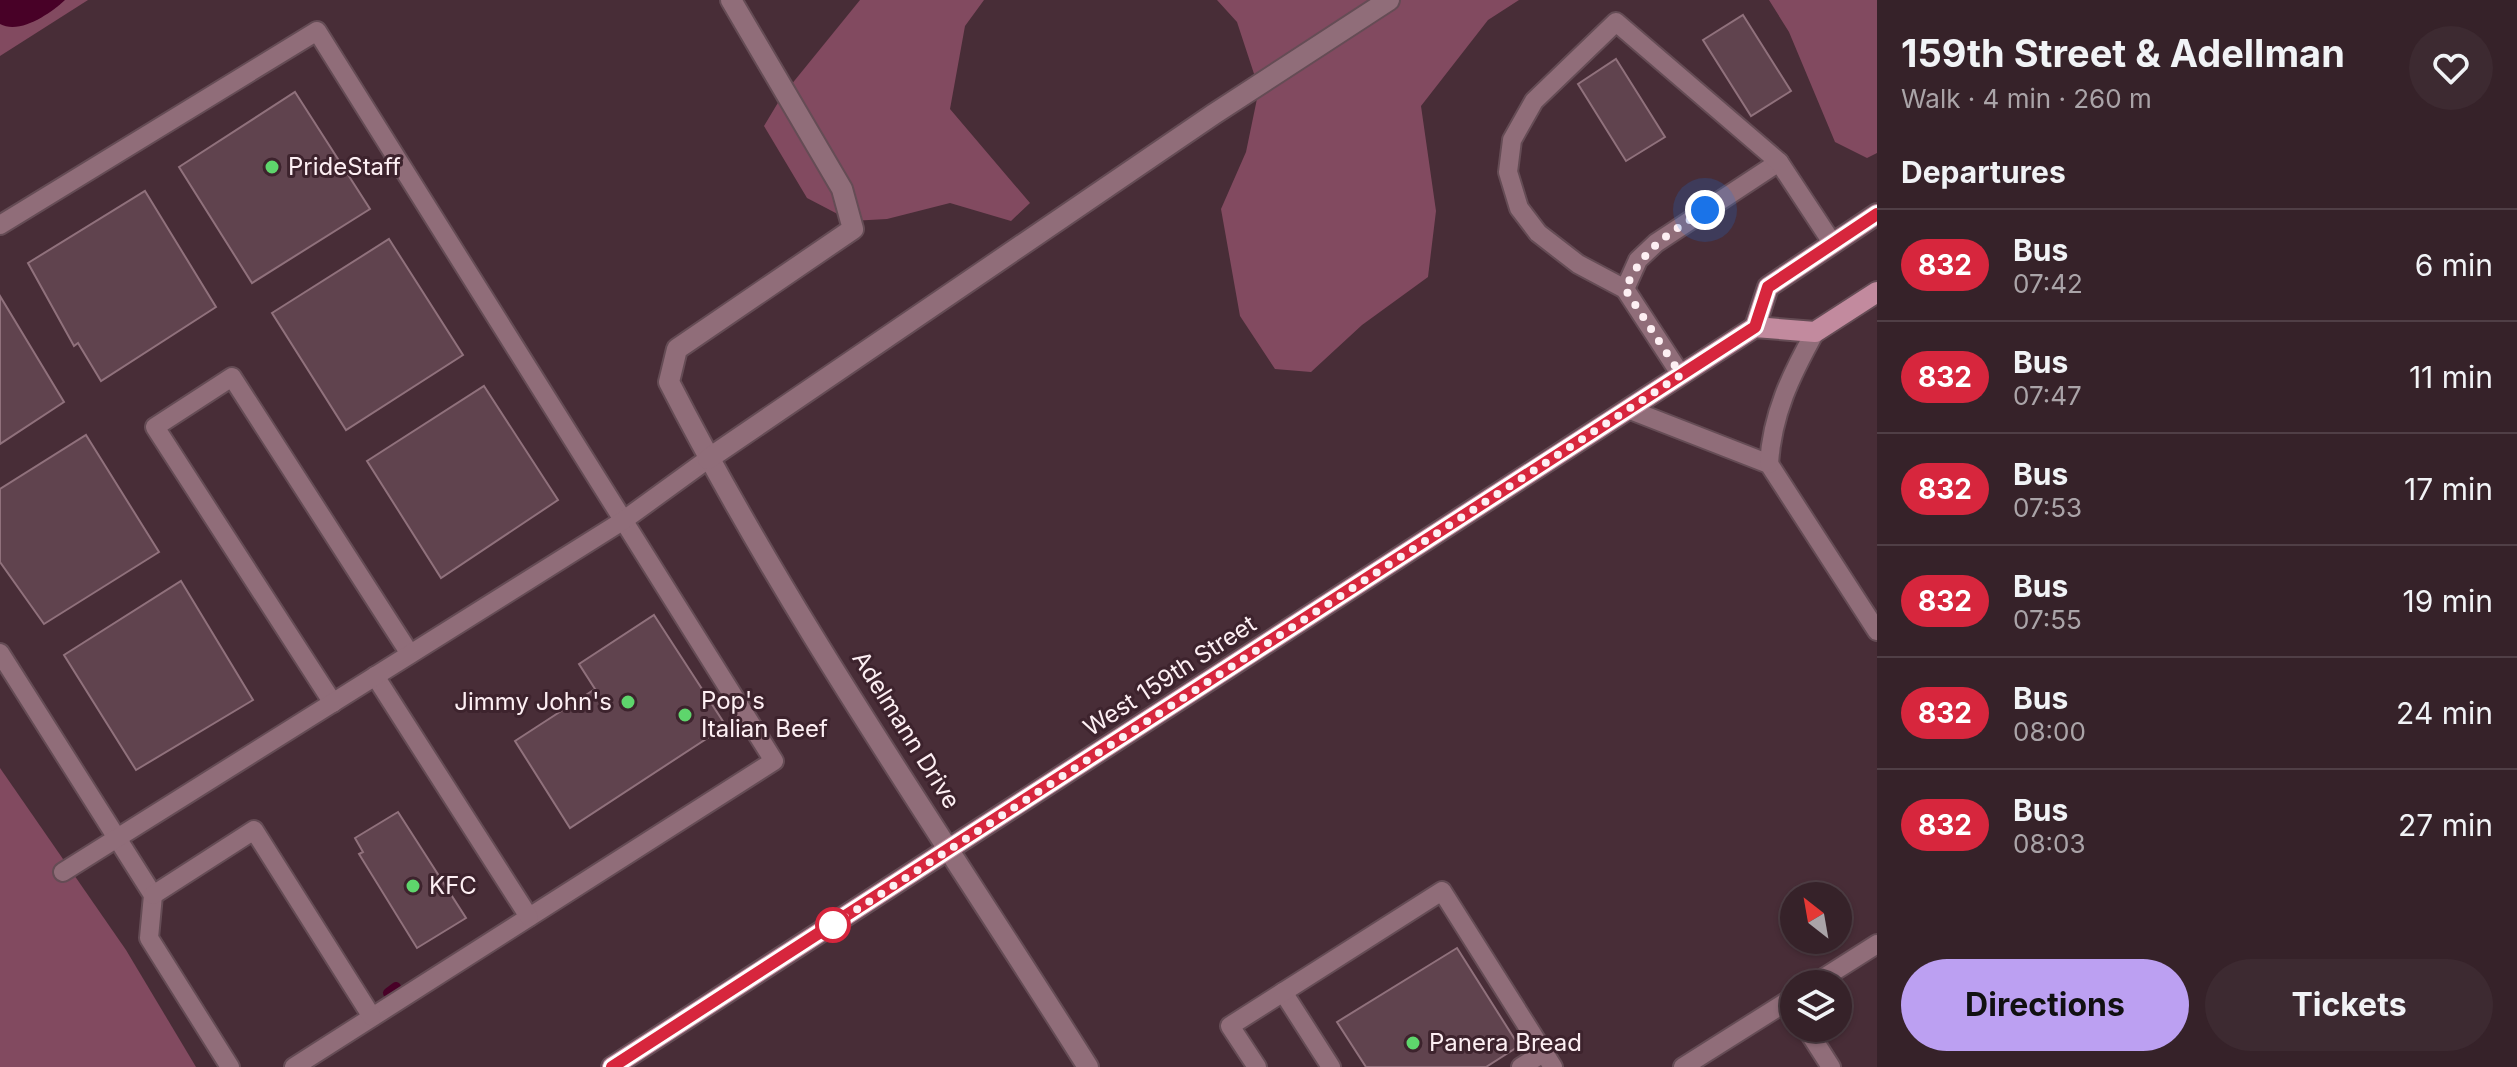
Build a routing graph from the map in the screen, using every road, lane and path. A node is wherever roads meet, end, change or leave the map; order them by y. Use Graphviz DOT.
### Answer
graph roads {
  1 [pos="731,0"];
  2 [pos="1389,0"];
  3 [pos="1779,162"];
  4 [pos="1877,214"];
  5 [pos="0,225"];
  6 [pos="1833,244"];
  7 [pos="1625,289"];
  8 [pos="1877,292"];
  9 [pos="1755,327"];
  10 [pos="1815,332"];
  11 [pos="1681,375"];
  12 [pos="1628,409"];
  13 [pos="708,459"];
  14 [pos="1769,464"];
  15 [pos="624,520"];
  16 [pos="1877,631"];
  17 [pos="0,653"];
  18 [pos="410,654"];
  19 [pos="375,676"];
  20 [pos="333,703"];
  21 [pos="117,838"];
  22 [pos="951,849"];
  23 [pos="63,872"];
  24 [pos="153,895"];
  25 [pos="529,917"];
  26 [pos="1877,944"];
  27 [pos="1836,970"];
  28 [pos="1283,992"];
  29 [pos="1780,1009"];
  30 [pos="372,1017"];
  31 [pos="1815,1042"];
  32 [pos="1548,1060"];
  33 [pos="230,1067"];
  34 [pos="294,1067"];
  35 [pos="612,1067"];
  36 [pos="1088,1067"];
  37 [pos="1257,1067"];
  38 [pos="1331,1067"];
  39 [pos="1521,1067"];
  40 [pos="1683,1067"];
  41 [pos="1831,1067"];
  1 -- 13 [label="street, Adelmann Drive"];
  2 -- 13 [label="street"];
  3 -- 6 [label="lane"];
  3 -- 7 [label="lane"];
  3 -- 7 [label="lane"];
  4 -- 6 [label="main road"];
  5 -- 15 [label="lane"];
  6 -- 9 [label="main road"];
  7 -- 11 [label="lane"];
  8 -- 10 [label="main road"];
  9 -- 10 [label="main road"];
  9 -- 11 [label="main road, West 159th Street"];
  10 -- 14 [label="lane"];
  11 -- 12 [label="main road, West 159th Street"];
  12 -- 14 [label="lane"];
  12 -- 22 [label="main road, West 159th Street"];
  13 -- 15 [label="lane"];
  13 -- 22 [label="street, Adelmann Drive"];
  14 -- 16 [label="lane"];
  15 -- 18 [label="lane"];
  15 -- 25 [label="lane"];
  17 -- 21 [label="lane"];
  18 -- 19 [label="lane"];
  18 -- 20 [label="lane"];
  19 -- 20 [label="lane"];
  19 -- 25 [label="lane"];
  20 -- 21 [label="lane"];
  21 -- 23 [label="lane"];
  21 -- 24 [label="lane"];
  22 -- 35 [label="main road, West 159th Street"];
  22 -- 36 [label="street, Adelmann Drive"];
  24 -- 30 [label="lane"];
  24 -- 33 [label="lane"];
  25 -- 30 [label="lane"];
  26 -- 27 [label="lane"];
  28 -- 32 [label="lane"];
  28 -- 37 [label="lane"];
  28 -- 38 [label="lane"];
  29 -- 40 [label="lane"];
  30 -- 34 [label="lane"];
  31 -- 41 [label="lane"];
  32 -- 39 [label="lane"];
}
